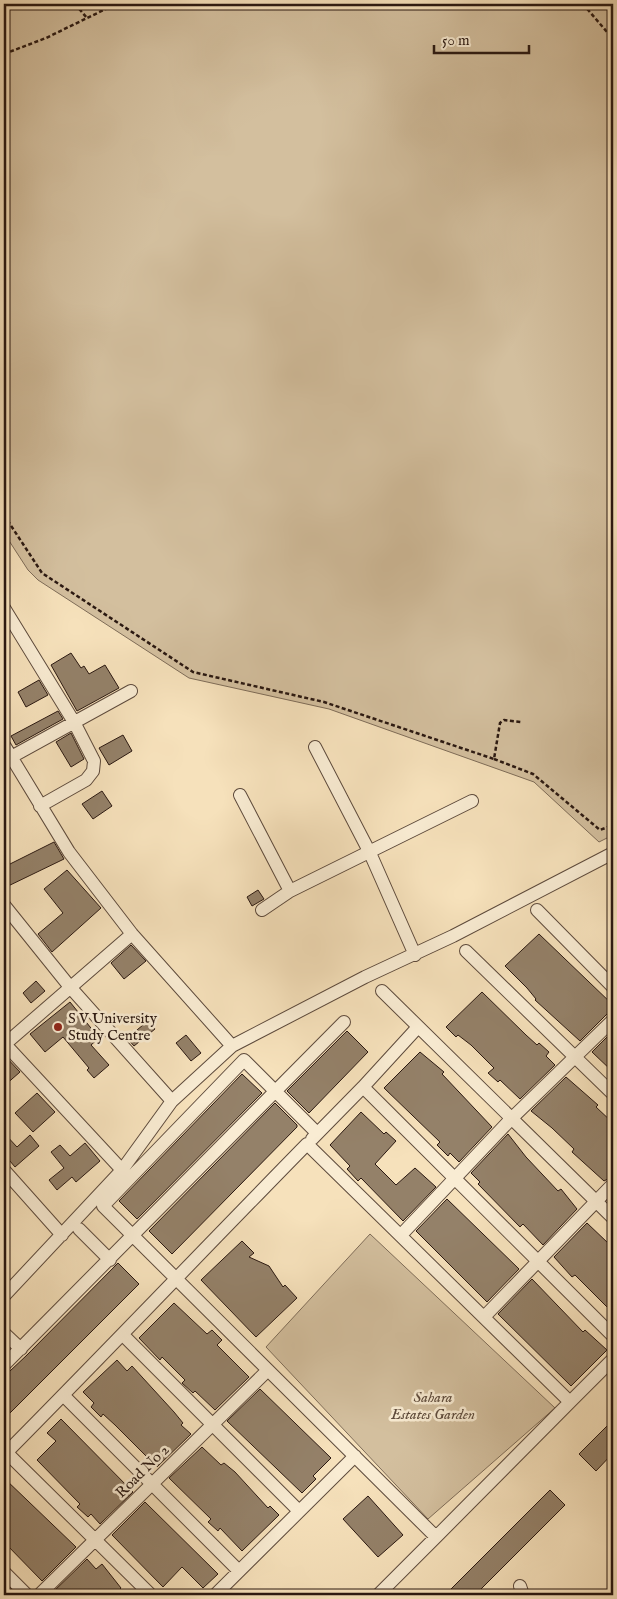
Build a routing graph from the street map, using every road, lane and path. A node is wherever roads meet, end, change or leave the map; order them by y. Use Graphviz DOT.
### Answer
graph roads {
  1 [pos="75,4"];
  2 [pos="116,4"];
  3 [pos="583,4"];
  4 [pos="87,18"];
  5 [pos="613,39"];
  6 [pos="4,54"];
  7 [pos="4,515"];
  8 [pos="4,608"];
  9 [pos="131,691"];
  10 [pos="74,722"];
  11 [pos="521,722"];
  12 [pos="4,745"];
  13 [pos="315,747"];
  14 [pos="7,759"];
  15 [pos="494,760"];
  16 [pos="240,795"];
  17 [pos="472,801"];
  18 [pos="40,806"];
  19 [pos="613,825"];
  20 [pos="370,853"];
  21 [pos="613,853"];
  22 [pos="290,891"];
  23 [pos="4,905"];
  24 [pos="262,910"];
  25 [pos="537,910"];
  26 [pos="132,934"];
  27 [pos="466,951"];
  28 [pos="415,955"];
  29 [pos="70,987"];
  30 [pos="613,987"];
  31 [pos="382,992"];
  32 [pos="613,1020"];
  33 [pos="344,1022"];
  34 [pos="418,1027"];
  35 [pos="4,1044"];
  36 [pos="232,1046"];
  37 [pos="576,1058"];
  38 [pos="363,1087"];
  39 [pos="275,1092"];
  40 [pos="613,1094"];
  41 [pos="172,1101"];
  42 [pos="511,1119"];
  43 [pos="317,1133"];
  44 [pos="307,1144"];
  45 [pos="4,1170"];
  46 [pos="122,1170"];
  47 [pos="454,1177"];
  48 [pos="613,1184"];
  49 [pos="596,1201"];
  50 [pos="613,1218"];
  51 [pos="78,1229"];
  52 [pos="62,1235"];
  53 [pos="401,1235"];
  54 [pos="133,1236"];
  55 [pos="110,1260"];
  56 [pos="539,1261"];
  57 [pos="175,1278"];
  58 [pos="4,1296"];
  59 [pos="484,1317"];
  60 [pos="4,1333"];
  61 [pos="123,1335"];
  62 [pos="613,1336"];
  63 [pos="20,1349"];
  64 [pos="613,1360"];
  65 [pos="4,1365"];
  66 [pos="268,1370"];
  67 [pos="63,1395"];
  68 [pos="570,1402"];
  69 [pos="212,1425"];
  70 [pos="5,1453"];
  71 [pos="355,1456"];
  72 [pos="152,1484"];
  73 [pos="299,1511"];
  74 [pos="436,1537"];
  75 [pos="95,1540"];
  76 [pos="239,1571"];
  77 [pos="4,1572"];
  78 [pos="27,1595"];
  79 [pos="39,1595"];
  80 [pos="151,1595"];
  81 [pos="215,1595"];
  82 [pos="378,1595"];
  1 -- 4 [label="path"];
  2 -- 4 [label="path"];
  3 -- 5 [label="path"];
  4 -- 6 [label="path"];
  7 -- 15 [label="path"];
  8 -- 10 [label="street"];
  9 -- 10 [label="street"];
  10 -- 14 [label="street"];
  10 -- 18 [label="street"];
  11 -- 15 [label="path"];
  12 -- 14 [label="street"];
  13 -- 20 [label="street"];
  14 -- 18 [label="street"];
  15 -- 19 [label="path"];
  16 -- 22 [label="street"];
  17 -- 20 [label="street"];
  18 -- 26 [label="street"];
  20 -- 22 [label="street"];
  20 -- 28 [label="street"];
  21 -- 28 [label="street"];
  22 -- 24 [label="street"];
  23 -- 29 [label="street"];
  25 -- 30 [label="street"];
  26 -- 29 [label="street"];
  26 -- 36 [label="street"];
  27 -- 37 [label="street"];
  28 -- 36 [label="street"];
  29 -- 35 [label="street"];
  29 -- 41 [label="street"];
  31 -- 34 [label="street"];
  32 -- 37 [label="street"];
  33 -- 39 [label="street"];
  34 -- 38 [label="street"];
  34 -- 42 [label="street"];
  35 -- 46 [label="street"];
  36 -- 41 [label="street"];
  37 -- 40 [label="street"];
  37 -- 42 [label="street"];
  38 -- 43 [label="street"];
  38 -- 47 [label="street"];
  39 -- 43 [label="street"];
  39 -- 54 [label="street"];
  39 -- 54 [label="street"];
  41 -- 46 [label="street"];
  42 -- 47 [label="street"];
  42 -- 49 [label="street"];
  43 -- 44 [label="street"];
  44 -- 53 [label="street"];
  44 -- 57 [label="street"];
  45 -- 52 [label="street"];
  46 -- 52 [label="street"];
  47 -- 53 [label="street"];
  47 -- 56 [label="street"];
  48 -- 49 [label="street"];
  49 -- 50 [label="street"];
  49 -- 56 [label="street"];
  51 -- 55 [label="street"];
  52 -- 58 [label="street"];
  53 -- 59 [label="street"];
  54 -- 55 [label="street"];
  54 -- 57 [label="street"];
  55 -- 63 [label="street"];
  56 -- 59 [label="street"];
  56 -- 62 [label="street"];
  57 -- 61 [label="street"];
  57 -- 66 [label="street"];
  59 -- 68 [label="street"];
  60 -- 63 [label="street"];
  61 -- 67 [label="street"];
  61 -- 69 [label="street"];
  63 -- 65 [label="street"];
  64 -- 68 [label="street"];
  66 -- 69 [label="street, Road No 2"];
  66 -- 71 [label="street"];
  67 -- 70 [label="street"];
  67 -- 72 [label="street"];
  68 -- 74 [label="street"];
  69 -- 72 [label="street, Road No 2"];
  69 -- 73 [label="street"];
  70 -- 75 [label="street"];
  71 -- 73 [label="street"];
  71 -- 74 [label="street"];
  72 -- 75 [label="street, Road No 2"];
  72 -- 76 [label="street"];
  73 -- 76 [label="street"];
  74 -- 82 [label="street"];
  75 -- 79 [label="street, Road No 2"];
  75 -- 80 [label="street"];
  76 -- 81 [label="street"];
  77 -- 78 [label="street"];
}
